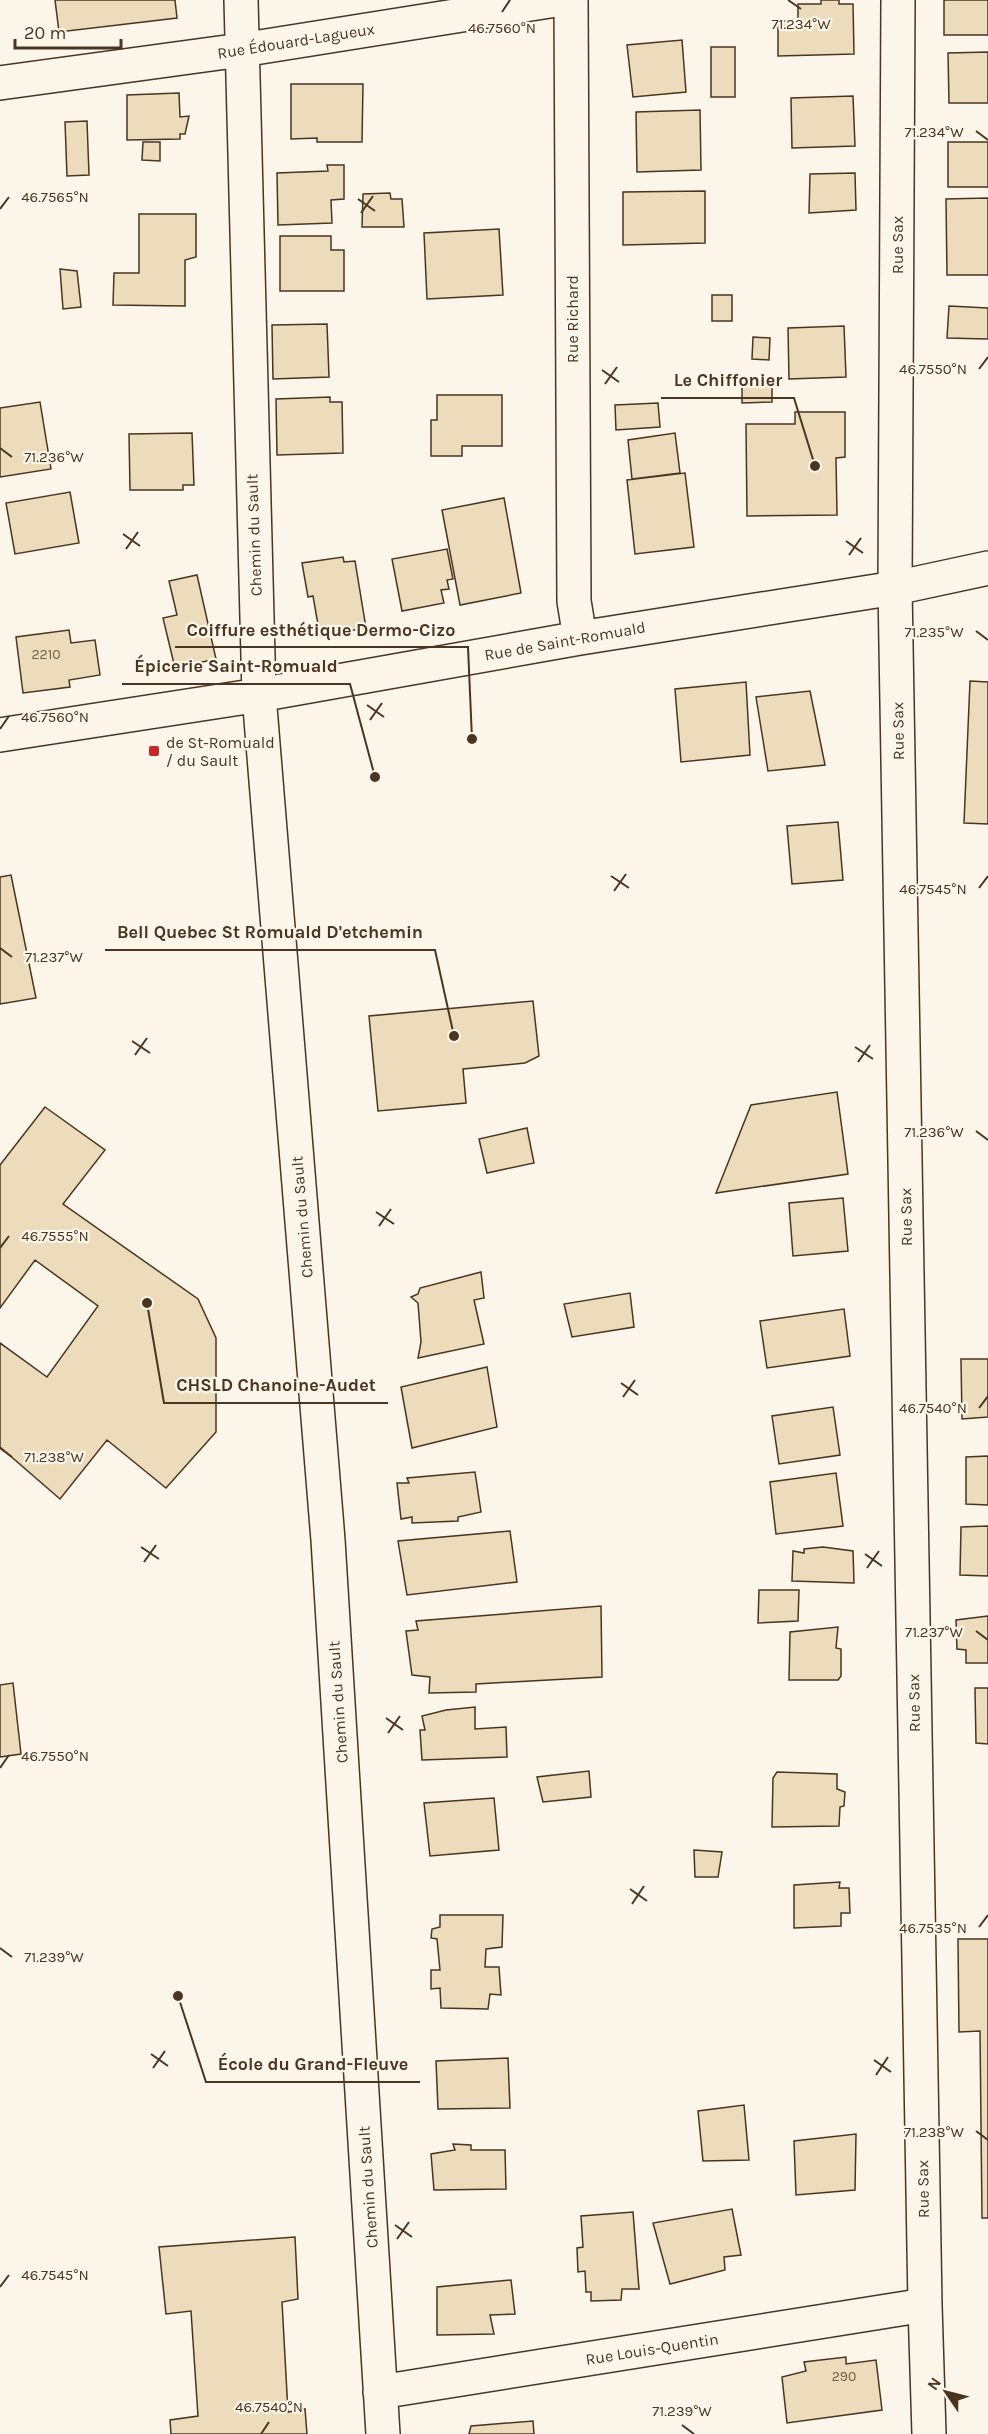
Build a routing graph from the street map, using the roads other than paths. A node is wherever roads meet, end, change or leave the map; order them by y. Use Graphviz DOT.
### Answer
graph roads {
  1 [pos="241,0"];
  2 [pos="556,0"];
  3 [pos="571,0"];
  4 [pos="898,0"];
  5 [pos="241,50"];
  6 [pos="0,83"];
  7 [pos="988,568"];
  8 [pos="895,588"];
  9 [pos="580,638"];
  10 [pos="259,695"];
  11 [pos="0,735"];
  12 [pos="924,2305"];
  13 [pos="380,2392"];
  14 [pos="383,2434"];
  15 [pos="929,2434"];
  1 -- 5 [label="street, Chemin du Sault"];
  2 -- 5 [label="street, Rue Édouard-Lagueux"];
  3 -- 9 [label="street, Rue Richard"];
  4 -- 8 [label="street, Rue Sax"];
  5 -- 6 [label="street, Rue Édouard-Lagueux"];
  5 -- 10 [label="street, Chemin du Sault"];
  7 -- 8 [label="street, Rue de Saint-Romuald"];
  8 -- 9 [label="street, Rue de Saint-Romuald"];
  8 -- 12 [label="street, Rue Sax"];
  9 -- 10 [label="street, Rue de Saint-Romuald"];
  10 -- 11 [label="street, Rue de Saint-Romuald"];
  10 -- 13 [label="street, Chemin du Sault"];
  12 -- 13 [label="street, Rue Louis-Quentin"];
  12 -- 15 [label="street, Rue Sax"];
  13 -- 14 [label="street, Chemin du Sault"];
}
